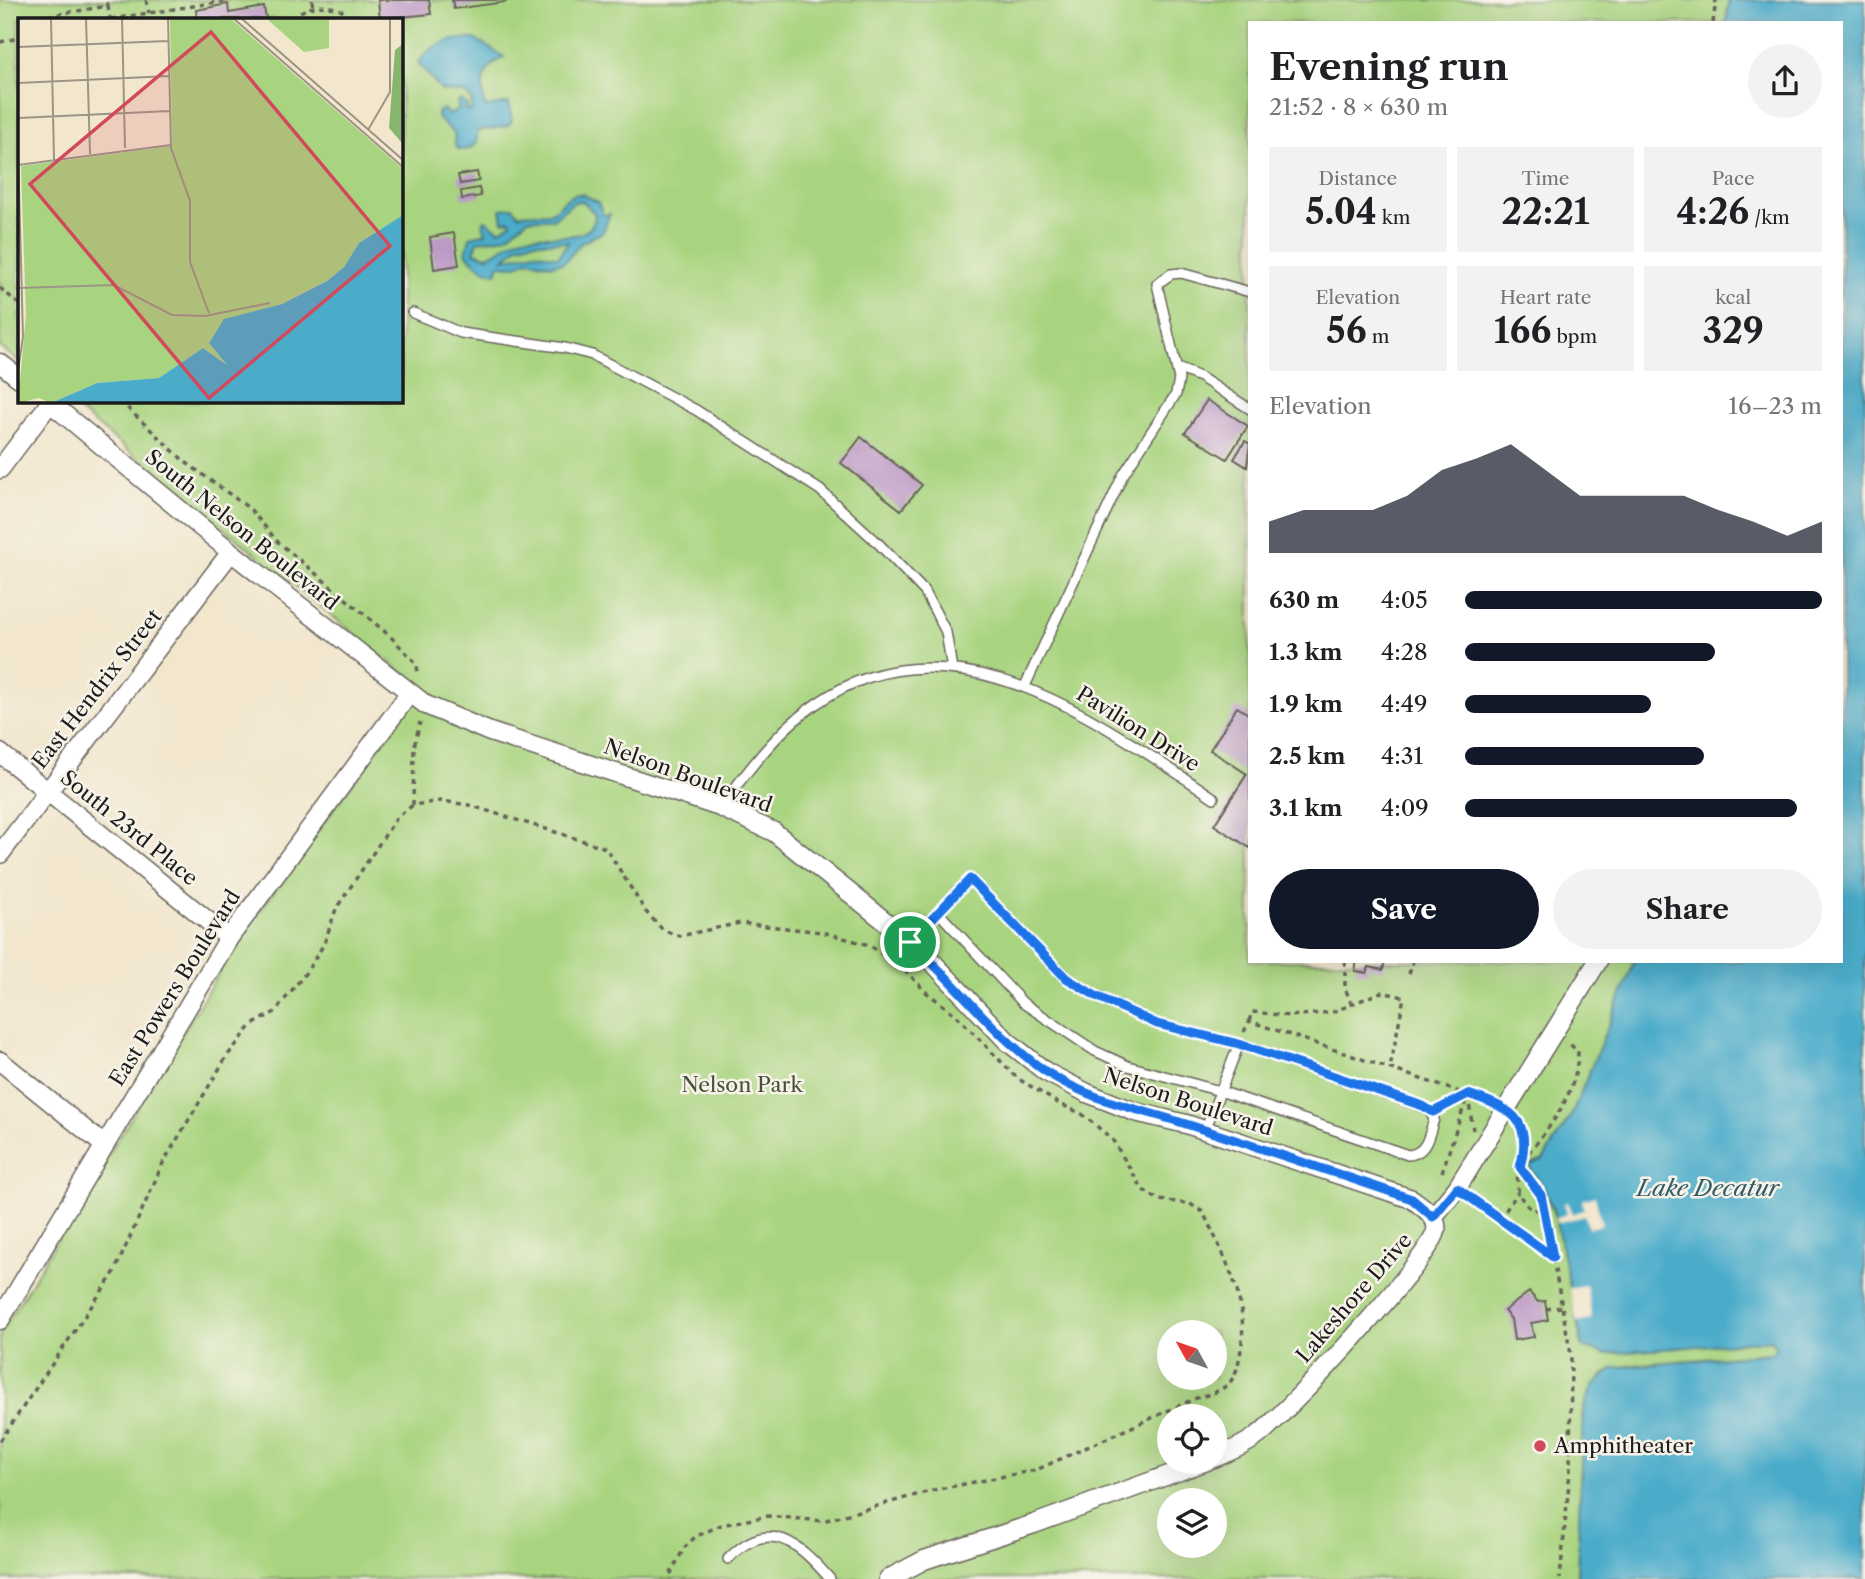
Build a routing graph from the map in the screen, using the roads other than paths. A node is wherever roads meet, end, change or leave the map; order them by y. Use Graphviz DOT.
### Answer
graph roads {
  1 [pos="1248,291"];
  2 [pos="413,313"];
  3 [pos="0,363"];
  4 [pos="1177,368"];
  5 [pos="18,377"];
  6 [pos="49,402"];
  7 [pos="1248,408"];
  8 [pos="0,469"];
  9 [pos="231,552"];
  10 [pos="952,669"];
  11 [pos="1025,686"];
  12 [pos="409,694"];
  13 [pos="0,753"];
  14 [pos="47,791"];
  15 [pos="1214,798"];
  16 [pos="720,807"];
  17 [pos="0,854"];
  18 [pos="938,912"];
  19 [pos="229,939"];
  20 [pos="910,942"];
  21 [pos="1597,963"];
  22 [pos="1239,1044"];
  23 [pos="0,1061"];
  24 [pos="1220,1091"];
  25 [pos="1205,1130"];
  26 [pos="104,1145"];
  27 [pos="1433,1217"];
  28 [pos="0,1320"];
  29 [pos="1227,1452"];
  30 [pos="1172,1474"];
  31 [pos="729,1559"];
  32 [pos="830,1579"];
  33 [pos="888,1579"];
  1 -- 4 [label="lane"];
  2 -- 10 [label="lane"];
  3 -- 5 [label="street"];
  4 -- 7 [label="lane"];
  4 -- 11 [label="lane"];
  6 -- 8 [label="street"];
  6 -- 9 [label="street, South Nelson Boulevard"];
  9 -- 12 [label="street, South Nelson Boulevard"];
  9 -- 14 [label="street, East Hendrix Street"];
  10 -- 11 [label="lane, Pavilion Drive"];
  10 -- 16 [label="lane, Pavilion Drive"];
  11 -- 15 [label="lane, Pavilion Drive"];
  12 -- 16 [label="street, Nelson Boulevard"];
  12 -- 19 [label="street, East Powers Boulevard"];
  13 -- 14 [label="street, South 23rd Place"];
  14 -- 17 [label="street, East Hendrix Street"];
  14 -- 19 [label="street, South 23rd Place"];
  16 -- 20 [label="street, Nelson Boulevard"];
  18 -- 20 [label="lane"];
  18 -- 22 [label="lane"];
  18 -- 24 [label="lane"];
  19 -- 26 [label="street, East Powers Boulevard"];
  20 -- 25 [label="street, Nelson Boulevard"];
  21 -- 27 [label="street, Lakeshore Drive"];
  22 -- 24 [label="lane"];
  22 -- 24 [label="lane"];
  23 -- 26 [label="street"];
  24 -- 25 [label="lane"];
  25 -- 27 [label="street, Nelson Boulevard"];
  26 -- 28 [label="street, East Powers Boulevard"];
  27 -- 29 [label="street, Lakeshore Drive"];
  30 -- 33 [label="street"];
  31 -- 32 [label="lane"];
}
